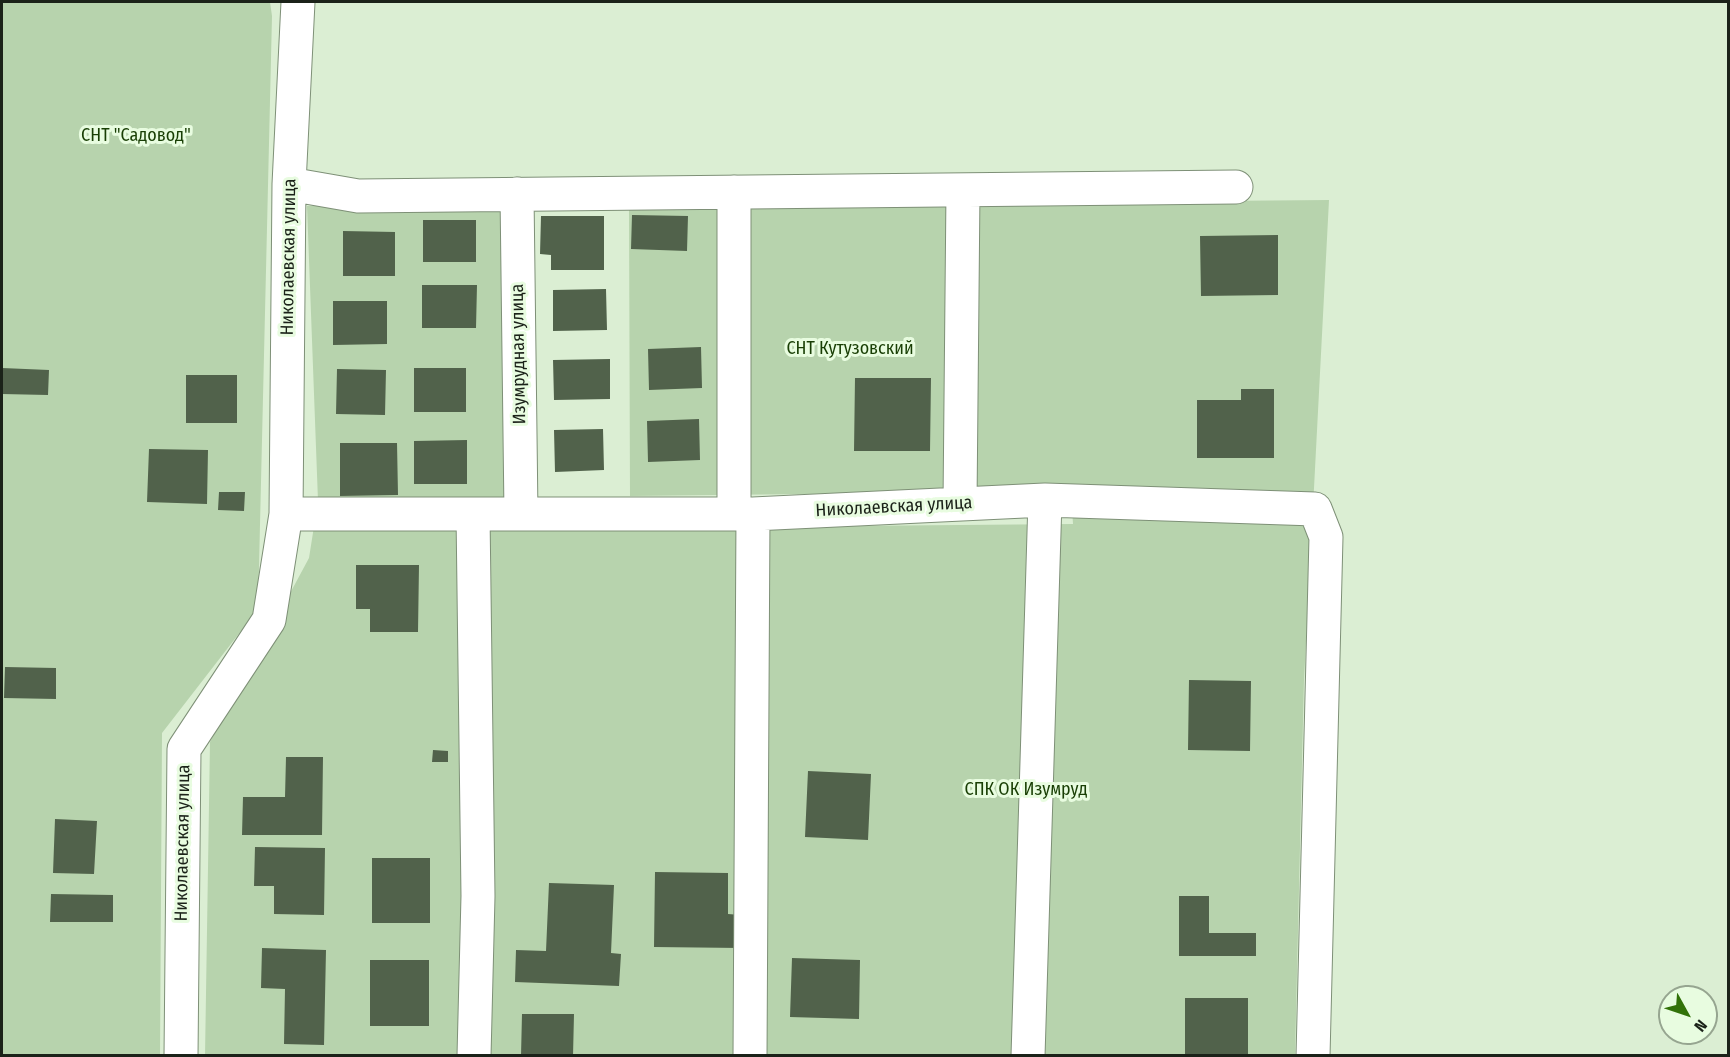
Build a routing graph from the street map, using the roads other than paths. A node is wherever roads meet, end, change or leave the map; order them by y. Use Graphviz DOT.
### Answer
graph roads {
  1 [pos="298,2"];
  2 [pos="289,184"];
  3 [pos="1236,188"];
  4 [pos="963,190"];
  5 [pos="734,192"];
  6 [pos="517,194"];
  7 [pos="1045,500"];
  8 [pos="960,504"];
  9 [pos="286,514"];
  10 [pos="474,514"];
  11 [pos="521,514"];
  12 [pos="744,514"];
  13 [pos="181,1056"];
  14 [pos="474,1056"];
  15 [pos="750,1056"];
  16 [pos="1028,1056"];
  17 [pos="1313,1056"];
  1 -- 2 [label="street, Николаевская улица"];
  2 -- 6 [label="street"];
  2 -- 9 [label="street, Николаевская улица"];
  3 -- 4 [label="street"];
  4 -- 5 [label="street"];
  4 -- 8 [label="street"];
  5 -- 6 [label="street"];
  5 -- 12 [label="street"];
  6 -- 11 [label="street, Изумрудная улица"];
  7 -- 8 [label="street, Николаевская улица"];
  7 -- 16 [label="street"];
  7 -- 17 [label="street, Николаевская улица"];
  8 -- 12 [label="street, Николаевская улица"];
  9 -- 10 [label="street, Николаевская улица"];
  9 -- 13 [label="street, Николаевская улица"];
  10 -- 11 [label="street, Николаевская улица"];
  10 -- 14 [label="street"];
  11 -- 12 [label="street, Николаевская улица"];
  12 -- 15 [label="street"];
}
